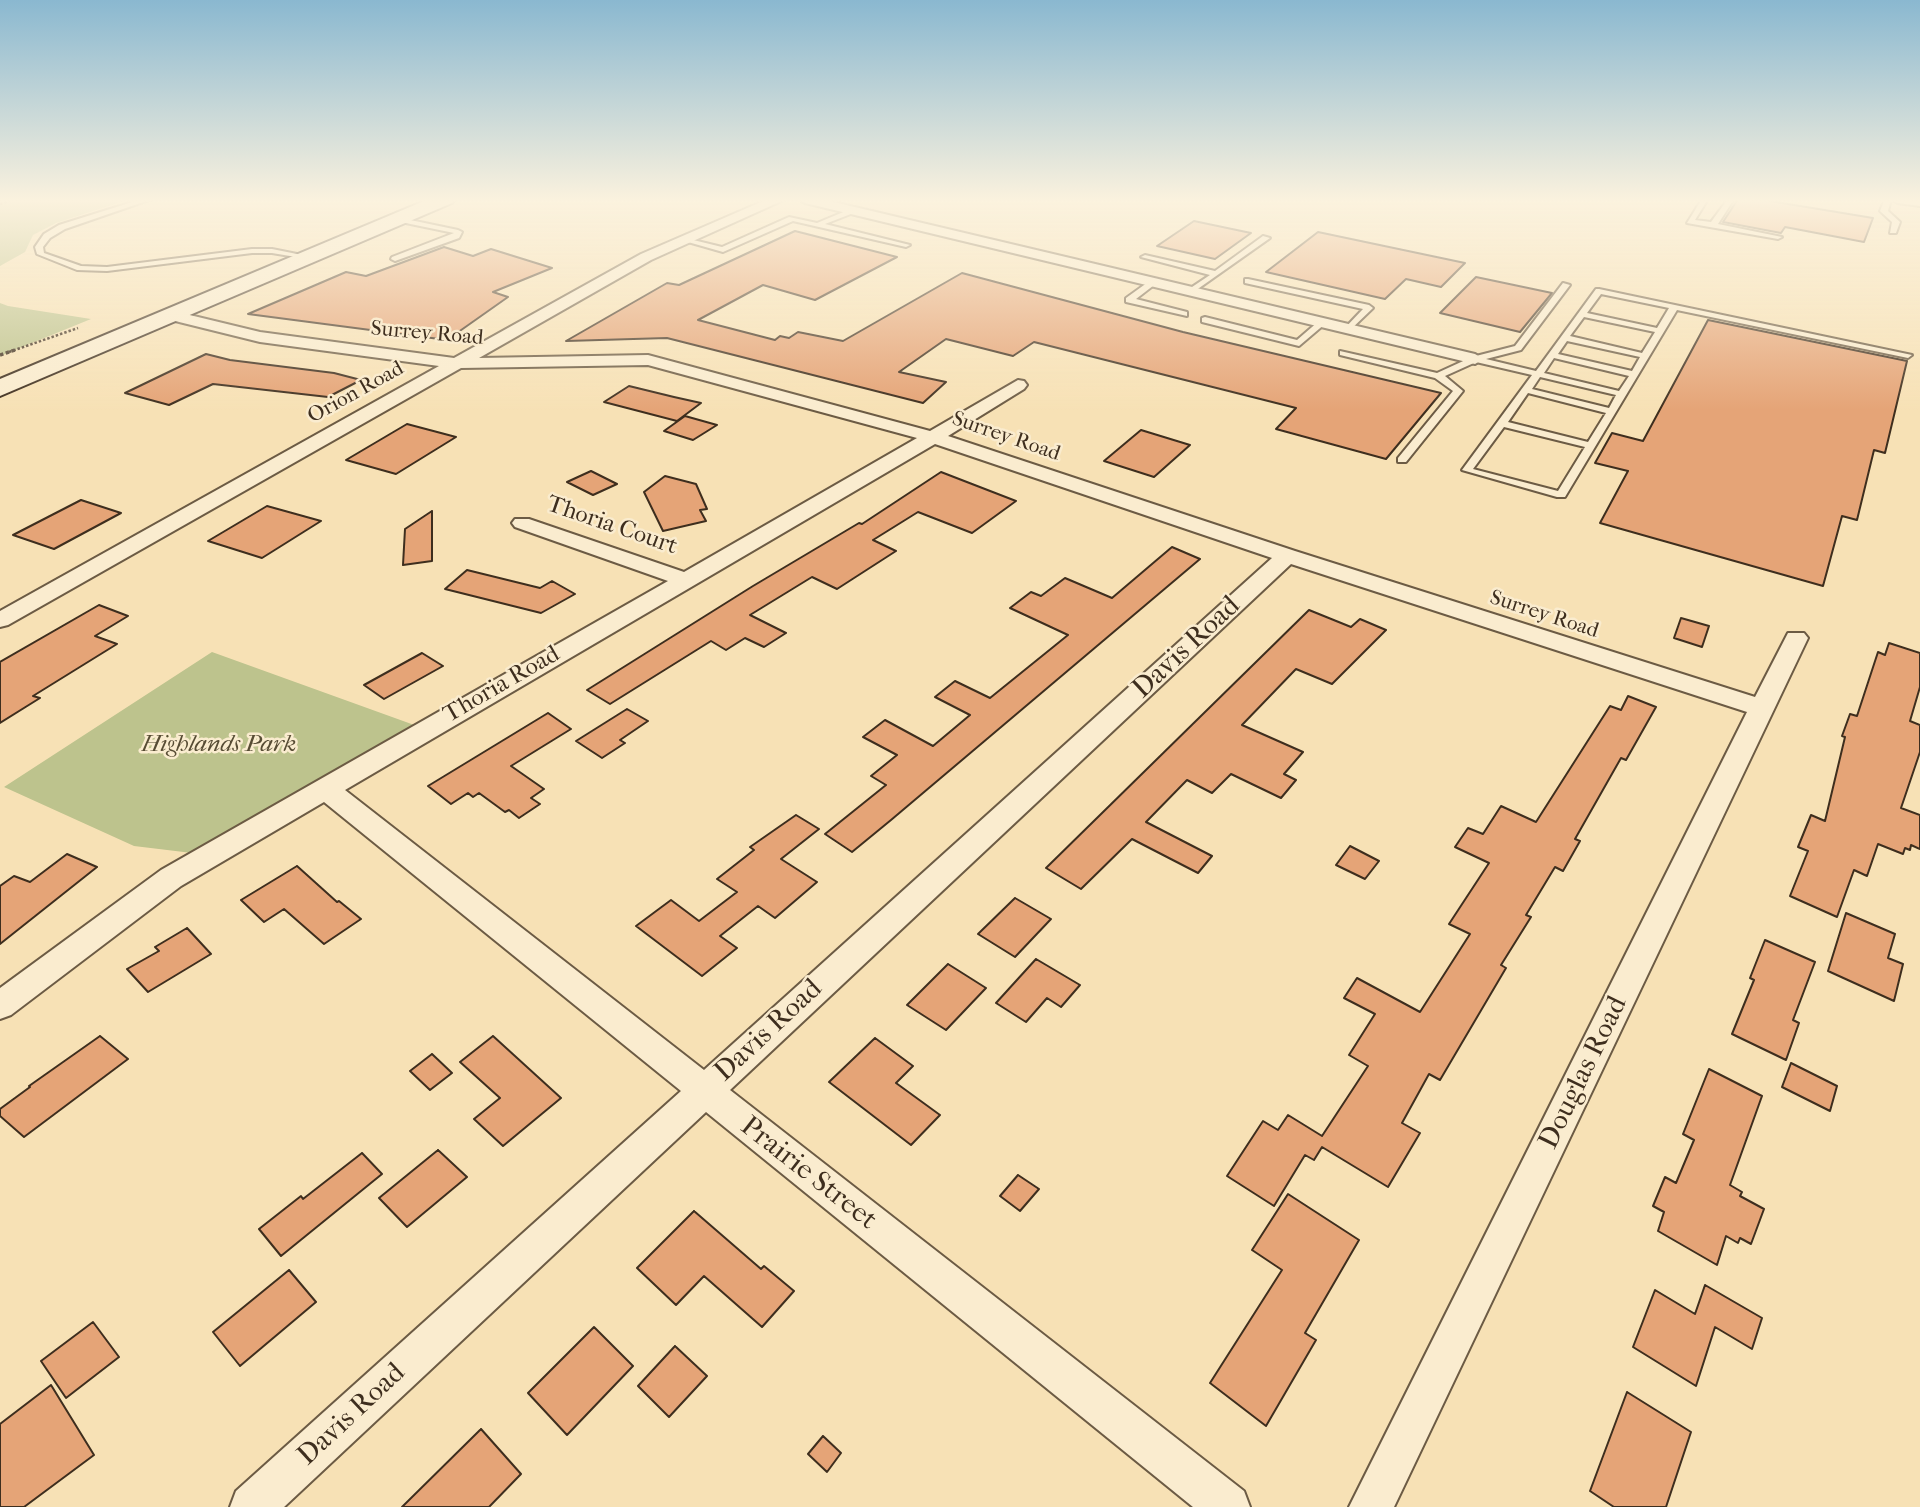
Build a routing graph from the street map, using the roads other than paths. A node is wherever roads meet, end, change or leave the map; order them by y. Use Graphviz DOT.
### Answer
graph roads {
  1 [pos="278,269"];
  2 [pos="624,269"];
  3 [pos="1101,269"];
  4 [pos="1197,269"];
  5 [pos="1223,269"];
  6 [pos="1217,274"];
  7 [pos="1248,281"];
  8 [pos="1154,282"];
  9 [pos="1566,285"];
  10 [pos="1192,291"];
  11 [pos="1674,307"];
  12 [pos="1184,314"];
  13 [pos="1582,314"];
  14 [pos="169,315"];
  15 [pos="1205,320"];
  16 [pos="1322,323"];
  17 [pos="1348,329"];
  18 [pos="1660,331"];
  19 [pos="1564,338"];
  20 [pos="1343,353"];
  21 [pos="1552,355"];
  22 [pos="1908,355"];
  23 [pos="1645,356"];
  24 [pos="1475,359"];
  25 [pos="455,363"];
  26 [pos="1538,374"];
  27 [pos="1634,374"];
  28 [pos="1438,376"];
  29 [pos="1017,385"];
  30 [pos="0,388"];
  31 [pos="1526,390"];
  32 [pos="1622,394"];
  33 [pos="1611,411"];
  34 [pos="1502,423"];
  35 [pos="933,437"];
  36 [pos="1591,446"];
  37 [pos="1402,460"];
  38 [pos="522,523"];
  39 [pos="1287,556"];
  40 [pos="684,579"];
  41 [pos="0,620"];
  42 [pos="1796,638"];
  43 [pos="1762,708"];
  44 [pos="324,787"];
  45 [pos="0,1006"];
  46 [pos="704,1091"];
  47 [pos="252,1507"];
  48 [pos="1228,1507"];
  49 [pos="1371,1507"];
  1 -- 14 [label="main road"];
  2 -- 25 [label="street, Orion Road"];
  3 -- 8 [label="street"];
  4 -- 6 [label="lane"];
  5 -- 6 [label="lane"];
  6 -- 10 [label="lane"];
  7 -- 17 [label="lane"];
  8 -- 10 [label="street"];
  8 -- 12 [label="lane"];
  9 -- 24 [label="lane"];
  10 -- 16 [label="street"];
  11 -- 13 [label="lane"];
  11 -- 18 [label="lane"];
  11 -- 22 [label="lane"];
  13 -- 18 [label="lane"];
  13 -- 19 [label="lane"];
  14 -- 25 [label="street, Surrey Road"];
  14 -- 30 [label="main road"];
  15 -- 16 [label="lane"];
  16 -- 17 [label="street"];
  17 -- 24 [label="street"];
  18 -- 23 [label="lane"];
  19 -- 21 [label="lane"];
  19 -- 23 [label="lane"];
  20 -- 28 [label="lane"];
  21 -- 26 [label="lane"];
  21 -- 27 [label="lane"];
  23 -- 27 [label="lane"];
  24 -- 26 [label="lane"];
  24 -- 28 [label="lane"];
  25 -- 35 [label="street, Surrey Road"];
  25 -- 41 [label="street, Orion Road"];
  26 -- 31 [label="lane"];
  26 -- 32 [label="lane"];
  27 -- 32 [label="lane"];
  28 -- 37 [label="lane"];
  29 -- 35 [label="street, Thoria Road"];
  31 -- 33 [label="lane"];
  31 -- 34 [label="lane"];
  32 -- 33 [label="lane"];
  33 -- 36 [label="lane"];
  34 -- 36 [label="lane"];
  34 -- 36 [label="lane"];
  35 -- 39 [label="street, Surrey Road"];
  35 -- 40 [label="street, Thoria Road"];
  38 -- 40 [label="street, Thoria Court"];
  39 -- 43 [label="street, Surrey Road"];
  39 -- 46 [label="street, Davis Road"];
  40 -- 44 [label="street, Thoria Road"];
  42 -- 43 [label="street, Douglas Road"];
  43 -- 49 [label="street, Douglas Road"];
  44 -- 45 [label="street, Thoria Road"];
  44 -- 46 [label="street, Prairie Street"];
  46 -- 47 [label="street, Davis Road"];
  46 -- 48 [label="street, Prairie Street"];
}
